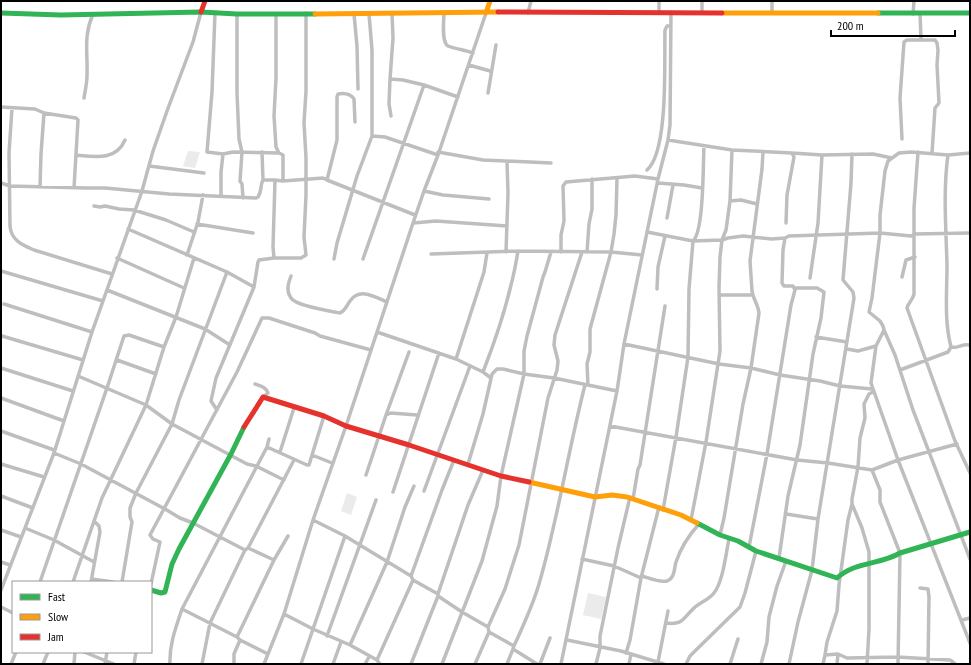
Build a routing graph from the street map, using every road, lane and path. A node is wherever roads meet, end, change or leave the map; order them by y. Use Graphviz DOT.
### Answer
graph roads {
  1 [pos="205,1"];
  2 [pos="490,1"];
  3 [pos="531,1"];
  4 [pos="659,1"];
  5 [pos="702,1"];
  6 [pos="772,1"];
  7 [pos="914,1"];
  8 [pos="201,12"];
  9 [pos="444,12"];
  10 [pos="660,12"];
  11 [pos="671,12"];
  12 [pos="702,12"];
  13 [pos="772,12"];
  14 [pos="1,13"];
  15 [pos="215,13"];
  16 [pos="306,13"];
  17 [pos="392,13"];
  18 [pos="486,13"];
  19 [pos="528,13"];
  20 [pos="920,13"];
  21 [pos="970,13"];
  22 [pos="93,14"];
  23 [pos="237,14"];
  24 [pos="276,14"];
  25 [pos="354,14"];
  26 [pos="369,14"];
  27 [pos="913,14"];
  28 [pos="671,26"];
  29 [pos="920,40"];
  30 [pos="496,45"];
  31 [pos="473,53"];
  32 [pos="469,65"];
  33 [pos="490,71"];
  34 [pos="390,79"];
  35 [pos="424,85"];
  36 [pos="358,88"];
  37 [pos="488,93"];
  38 [pos="458,97"];
  39 [pos="84,98"];
  40 [pos="1,107"];
  41 [pos="12,108"];
  42 [pos="44,114"];
  43 [pos="391,116"];
  44 [pos="355,122"];
  45 [pos="372,136"];
  46 [pos="902,139"];
  47 [pos="125,140"];
  48 [pos="668,140"];
  49 [pos="403,144"];
  50 [pos="704,146"];
  51 [pos="732,150"];
  52 [pos="242,152"];
  53 [pos="262,152"];
  54 [pos="763,152"];
  55 [pos="918,152"];
  56 [pos="279,153"];
  57 [pos="438,153"];
  58 [pos="792,153"];
  59 [pos="932,153"];
  60 [pos="223,154"];
  61 [pos="852,154"];
  62 [pos="948,154"];
  63 [pos="970,154"];
  64 [pos="76,155"];
  65 [pos="822,155"];
  66 [pos="892,158"];
  67 [pos="507,162"];
  68 [pos="551,163"];
  69 [pos="149,166"];
  70 [pos="647,170"];
  71 [pos="204,173"];
  72 [pos="616,178"];
  73 [pos="305,179"];
  74 [pos="592,179"];
  75 [pos="263,180"];
  76 [pos="275,180"];
  77 [pos="327,180"];
  78 [pos="283,181"];
  79 [pos="658,181"];
  80 [pos="1,183"];
  81 [pos="672,185"];
  82 [pos="10,186"];
  83 [pos="40,187"];
  84 [pos="74,188"];
  85 [pos="702,188"];
  86 [pos="354,190"];
  87 [pos="142,191"];
  88 [pos="424,191"];
  89 [pos="203,195"];
  90 [pos="222,196"];
  91 [pos="243,198"];
  92 [pos="489,199"];
  93 [pos="730,201"];
  94 [pos="382,202"];
  95 [pos="757,204"];
  96 [pos="94,206"];
  97 [pos="134,210"];
  98 [pos="416,215"];
  99 [pos="667,218"];
  100 [pos="413,223"];
  101 [pos="786,223"];
  102 [pos="197,224"];
  103 [pos="507,226"];
  104 [pos="128,229"];
  105 [pos="194,232"];
  106 [pos="647,232"];
  107 [pos="253,233"];
  108 [pos="880,233"];
  109 [pos="915,234"];
  110 [pos="946,234"];
  111 [pos="970,234"];
  112 [pos="816,235"];
  113 [pos="846,235"];
  114 [pos="664,236"];
  115 [pos="753,237"];
  116 [pos="785,238"];
  117 [pos="722,240"];
  118 [pos="693,242"];
  119 [pos="518,251"];
  120 [pos="506,252"];
  121 [pos="551,252"];
  122 [pos="561,252"];
  123 [pos="584,252"];
  124 [pos="611,252"];
  125 [pos="488,253"];
  126 [pos="431,254"];
  127 [pos="187,255"];
  128 [pos="642,255"];
  129 [pos="915,257"];
  130 [pos="117,258"];
  131 [pos="194,258"];
  132 [pos="274,258"];
  133 [pos="334,259"];
  134 [pos="363,259"];
  135 [pos="1,271"];
  136 [pos="227,272"];
  137 [pos="112,274"];
  138 [pos="291,276"];
  139 [pos="902,277"];
  140 [pos="810,278"];
  141 [pos="254,287"];
  142 [pos="184,288"];
  143 [pos="794,288"];
  144 [pos="657,289"];
  145 [pos="107,290"];
  146 [pos="719,295"];
  147 [pos="752,295"];
  148 [pos="102,301"];
  149 [pos="387,302"];
  150 [pos="4,304"];
  151 [pos="665,306"];
  152 [pos="176,317"];
  153 [pos="205,329"];
  154 [pos="884,330"];
  155 [pos="92,332"];
  156 [pos="377,332"];
  157 [pos="1,337"];
  158 [pos="816,338"];
  159 [pos="847,342"];
  160 [pos="624,344"];
  161 [pos="230,345"];
  162 [pos="970,345"];
  163 [pos="876,346"];
  164 [pos="164,347"];
  165 [pos="951,347"];
  166 [pos="846,349"];
  167 [pos="371,350"];
  168 [pos="657,351"];
  169 [pos="409,352"];
  170 [pos="439,353"];
  171 [pos="688,357"];
  172 [pos="456,359"];
  173 [pos="83,360"];
  174 [pos="116,360"];
  175 [pos="926,361"];
  176 [pos="719,364"];
  177 [pos="470,366"];
  178 [pos="1,368"];
  179 [pos="751,368"];
  180 [pos="900,370"];
  181 [pos="483,372"];
  182 [pos="156,374"];
  183 [pos="524,374"];
  184 [pos="780,375"];
  185 [pos="78,376"];
  186 [pos="491,378"];
  187 [pos="554,378"];
  188 [pos="810,380"];
  189 [pos="255,384"];
  190 [pos="586,385"];
  191 [pos="840,386"];
  192 [pos="107,388"];
  193 [pos="73,390"];
  194 [pos="617,391"];
  195 [pos="873,391"];
  196 [pos="1,398"];
  197 [pos="263,398"];
  198 [pos="146,405"];
  199 [pos="294,408"];
  200 [pos="217,410"];
  201 [pos="386,415"];
  202 [pos="417,415"];
  203 [pos="324,416"];
  204 [pos="64,421"];
  205 [pos="172,424"];
  206 [pos="346,426"];
  207 [pos="610,426"];
  208 [pos="1,431"];
  209 [pos="644,432"];
  210 [pos="380,436"];
  211 [pos="676,437"];
  212 [pos="201,439"];
  213 [pos="269,439"];
  214 [pos="706,442"];
  215 [pos="957,444"];
  216 [pos="408,445"];
  217 [pos="267,447"];
  218 [pos="736,449"];
  219 [pos="54,451"];
  220 [pos="930,451"];
  221 [pos="280,452"];
  222 [pos="230,454"];
  223 [pos="437,454"];
  224 [pos="767,454"];
  225 [pos="312,455"];
  226 [pos="294,460"];
  227 [pos="454,460"];
  228 [pos="797,460"];
  229 [pos="898,460"];
  230 [pos="332,463"];
  231 [pos="828,463"];
  232 [pos="1,464"];
  233 [pos="81,464"];
  234 [pos="468,464"];
  235 [pos="256,466"];
  236 [pos="858,467"];
  237 [pos="483,470"];
  238 [pos="872,470"];
  239 [pos="970,473"];
  240 [pos="366,475"];
  241 [pos="501,476"];
  242 [pos="44,477"];
  243 [pos="110,479"];
  244 [pos="284,480"];
  245 [pos="531,484"];
  246 [pos="414,486"];
  247 [pos="561,490"];
  248 [pos="424,491"];
  249 [pos="393,492"];
  250 [pos="136,493"];
  251 [pos="1,496"];
  252 [pos="595,497"];
  253 [pos="632,498"];
  254 [pos="376,500"];
  255 [pos="852,504"];
  256 [pos="33,508"];
  257 [pos="661,508"];
  258 [pos="165,509"];
  259 [pos="786,514"];
  260 [pos="818,519"];
  261 [pos="313,520"];
  262 [pos="691,520"];
  263 [pos="94,521"];
  264 [pos="193,523"];
  265 [pos="699,523"];
  266 [pos="25,528"];
  267 [pos="1,530"];
  268 [pos="970,532"];
  269 [pos="960,534"];
  270 [pos="720,535"];
  271 [pos="288,536"];
  272 [pos="345,536"];
  273 [pos="21,537"];
  274 [pos="220,537"];
  275 [pos="729,539"];
  276 [pos="54,540"];
  277 [pos="931,544"];
  278 [pos="360,546"];
  279 [pos="749,547"];
  280 [pos="246,549"];
  281 [pos="756,551"];
  282 [pos="900,553"];
  283 [pos="82,556"];
  284 [pos="780,558"];
  285 [pos="970,559"];
  286 [pos="274,560"];
  287 [pos="582,560"];
  288 [pos="786,561"];
  289 [pos="1,562"];
  290 [pos="94,562"];
  291 [pos="387,562"];
  292 [pos="870,562"];
  293 [pos="10,565"];
  294 [pos="614,566"];
  295 [pos="812,570"];
  296 [pos="841,575"];
  297 [pos="641,577"];
  298 [pos="412,578"];
  299 [pos="40,581"];
  300 [pos="73,581"];
  301 [pos="91,581"];
  302 [pos="122,581"];
  303 [pos="152,581"];
  304 [pos="920,588"];
  305 [pos="1,590"];
  306 [pos="152,590"];
  307 [pos="438,595"];
  308 [pos="1,607"];
  309 [pos="182,609"];
  310 [pos="668,611"];
  311 [pos="12,612"];
  312 [pos="462,612"];
  313 [pos="284,614"];
  314 [pos="970,618"];
  315 [pos="962,620"];
  316 [pos="210,622"];
  317 [pos="666,623"];
  318 [pos="488,626"];
  319 [pos="313,629"];
  320 [pos="489,632"];
  321 [pos="327,636"];
  322 [pos="550,638"];
  323 [pos="238,639"];
  324 [pos="738,639"];
  325 [pos="567,640"];
  326 [pos="341,642"];
  327 [pos="970,643"];
  328 [pos="350,645"];
  329 [pos="513,647"];
  330 [pos="600,648"];
  331 [pos="16,653"];
  332 [pos="48,653"];
  333 [pos="75,653"];
  334 [pos="86,653"];
  335 [pos="136,653"];
  336 [pos="626,653"];
  337 [pos="268,654"];
  338 [pos="631,654"];
  339 [pos="838,654"];
  340 [pos="825,655"];
  341 [pos="369,656"];
  342 [pos="897,657"];
  343 [pos="868,658"];
  344 [pos="928,659"];
  345 [pos="105,662"];
  346 [pos="378,663"];
  347 [pos="661,663"];
  348 [pos="11,664"];
  349 [pos="43,664"];
  350 [pos="74,664"];
  351 [pos="114,664"];
  352 [pos="134,664"];
  353 [pos="170,664"];
  354 [pos="202,664"];
  355 [pos="234,664"];
  356 [pos="264,664"];
  357 [pos="301,664"];
  358 [pos="333,664"];
  359 [pos="365,664"];
  360 [pos="411,664"];
  361 [pos="442,664"];
  362 [pos="475,664"];
  363 [pos="507,664"];
  364 [pos="538,664"];
  365 [pos="561,664"];
  366 [pos="596,664"];
  367 [pos="629,664"];
  368 [pos="686,664"];
  369 [pos="730,664"];
  370 [pos="761,664"];
  371 [pos="790,664"];
  372 [pos="823,664"];
  373 [pos="837,664"];
  374 [pos="867,664"];
  375 [pos="898,664"];
  376 [pos="928,664"];
  377 [pos="955,664"];
  1 -- 8 [label="street"];
  2 -- 18 [label="street"];
  3 -- 19 [label="street"];
  4 -- 10 [label="street"];
  5 -- 12 [label="street"];
  6 -- 13 [label="street"];
  7 -- 27 [label="street"];
  8 -- 15 [label="street"];
  8 -- 22 [label="street"];
  8 -- 69 [label="street"];
  9 -- 17 [label="street"];
  9 -- 18 [label="street"];
  9 -- 31 [label="street"];
  10 -- 11 [label="street"];
  10 -- 19 [label="street"];
  11 -- 12 [label="street"];
  11 -- 28 [label="street"];
  12 -- 13 [label="street"];
  13 -- 27 [label="street"];
  14 -- 22 [label="street"];
  15 -- 23 [label="street"];
  15 -- 60 [label="street"];
  16 -- 24 [label="street"];
  16 -- 25 [label="street"];
  16 -- 73 [label="street"];
  17 -- 26 [label="street"];
  17 -- 34 [label="street"];
  18 -- 19 [label="street"];
  18 -- 31 [label="street"];
  20 -- 21 [label="street"];
  20 -- 27 [label="street"];
  20 -- 29 [label="street"];
  22 -- 39 [label="street"];
  23 -- 24 [label="street"];
  23 -- 52 [label="street"];
  24 -- 56 [label="street"];
  25 -- 26 [label="street"];
  25 -- 36 [label="street"];
  26 -- 45 [label="street"];
  28 -- 48 [label="street"];
  28 -- 70 [label="street"];
  29 -- 46 [label="street"];
  29 -- 59 [label="street"];
  30 -- 33 [label="street"];
  31 -- 32 [label="street"];
  32 -- 33 [label="street"];
  32 -- 38 [label="street"];
  33 -- 37 [label="street"];
  34 -- 35 [label="street"];
  34 -- 43 [label="street"];
  35 -- 38 [label="street"];
  35 -- 49 [label="street"];
  38 -- 57 [label="street"];
  40 -- 41 [label="street"];
  41 -- 42 [label="street"];
  41 -- 82 [label="street"];
  42 -- 64 [label="street"];
  42 -- 83 [label="street"];
  44 -- 77 [label="street"];
  45 -- 49 [label="street"];
  45 -- 86 [label="street"];
  47 -- 64 [label="street"];
  48 -- 50 [label="street"];
  48 -- 79 [label="street"];
  49 -- 57 [label="street"];
  49 -- 94 [label="street"];
  50 -- 51 [label="street"];
  50 -- 85 [label="street"];
  51 -- 54 [label="street"];
  51 -- 93 [label="street"];
  52 -- 53 [label="street"];
  52 -- 60 [label="street"];
  52 -- 91 [label="street"];
  53 -- 56 [label="street"];
  53 -- 75 [label="street"];
  54 -- 58 [label="street"];
  54 -- 95 [label="street"];
  55 -- 59 [label="street"];
  55 -- 66 [label="street"];
  55 -- 109 [label="street"];
  56 -- 78 [label="street"];
  57 -- 67 [label="street"];
  57 -- 88 [label="street"];
  58 -- 65 [label="street"];
  58 -- 101 [label="street"];
  59 -- 62 [label="street"];
  60 -- 90 [label="street"];
  61 -- 65 [label="street"];
  61 -- 66 [label="street"];
  61 -- 113 [label="street"];
  62 -- 63 [label="street"];
  62 -- 110 [label="street"];
  64 -- 84 [label="street"];
  65 -- 112 [label="street"];
  66 -- 108 [label="street"];
  67 -- 68 [label="street"];
  67 -- 103 [label="street"];
  69 -- 71 [label="street"];
  69 -- 87 [label="street"];
  72 -- 74 [label="street"];
  72 -- 79 [label="street"];
  72 -- 124 [label="street"];
  73 -- 77 [label="street"];
  73 -- 78 [label="street"];
  73 -- 132 [label="street"];
  74 -- 122 [label="street"];
  74 -- 123 [label="street"];
  75 -- 76 [label="street"];
  75 -- 91 [label="street"];
  76 -- 78 [label="street"];
  76 -- 132 [label="street"];
  77 -- 86 [label="street"];
  79 -- 81 [label="street"];
  79 -- 106 [label="street"];
  80 -- 82 [label="street"];
  81 -- 85 [label="street"];
  81 -- 99 [label="street"];
  82 -- 83 [label="street"];
  82 -- 137 [label="street"];
  83 -- 84 [label="street"];
  84 -- 87 [label="street"];
  85 -- 118 [label="street"];
  86 -- 94 [label="street"];
  86 -- 133 [label="street"];
  87 -- 89 [label="street"];
  87 -- 97 [label="street"];
  88 -- 92 [label="street"];
  88 -- 98 [label="street"];
  89 -- 90 [label="street"];
  89 -- 102 [label="street"];
  90 -- 91 [label="street"];
  93 -- 95 [label="street"];
  93 -- 117 [label="street"];
  94 -- 98 [label="street"];
  94 -- 134 [label="street"];
  95 -- 115 [label="street"];
  96 -- 97 [label="street"];
  97 -- 104 [label="street"];
  97 -- 105 [label="street"];
  98 -- 100 [label="street"];
  100 -- 103 [label="street"];
  100 -- 149 [label="street"];
  102 -- 105 [label="street"];
  102 -- 107 [label="street"];
  103 -- 120 [label="street"];
  104 -- 127 [label="street"];
  104 -- 130 [label="street"];
  105 -- 127 [label="street"];
  106 -- 114 [label="street"];
  106 -- 128 [label="street"];
  108 -- 109 [label="street"];
  108 -- 113 [label="street"];
  108 -- 154 [label="street"];
  109 -- 110 [label="street"];
  109 -- 129 [label="street"];
  110 -- 111 [label="street"];
  110 -- 165 [label="street"];
  112 -- 113 [label="street"];
  112 -- 116 [label="street"];
  112 -- 140 [label="street"];
  113 -- 159 [label="street"];
  114 -- 118 [label="street"];
  114 -- 144 [label="street"];
  115 -- 116 [label="street"];
  115 -- 117 [label="street"];
  115 -- 147 [label="street"];
  116 -- 143 [label="street"];
  117 -- 118 [label="street"];
  117 -- 146 [label="street"];
  118 -- 171 [label="street"];
  119 -- 120 [label="street"];
  119 -- 121 [label="street"];
  119 -- 181 [label="street"];
  120 -- 125 [label="street"];
  121 -- 122 [label="street"];
  121 -- 183 [label="street"];
  122 -- 123 [label="street"];
  123 -- 124 [label="street"];
  123 -- 187 [label="street"];
  124 -- 128 [label="street"];
  124 -- 190 [label="street"];
  125 -- 126 [label="street"];
  125 -- 172 [label="street"];
  127 -- 131 [label="street"];
  128 -- 160 [label="street"];
  129 -- 139 [label="street"];
  129 -- 175 [label="street"];
  130 -- 137 [label="street"];
  130 -- 142 [label="street"];
  131 -- 136 [label="street"];
  131 -- 142 [label="street"];
  132 -- 141 [label="street"];
  135 -- 148 [label="street"];
  136 -- 141 [label="street"];
  136 -- 153 [label="street"];
  137 -- 145 [label="street"];
  138 -- 149 [label="street"];
  141 -- 161 [label="street"];
  142 -- 152 [label="street"];
  143 -- 158 [label="street"];
  143 -- 184 [label="street"];
  145 -- 148 [label="street"];
  145 -- 152 [label="street"];
  146 -- 147 [label="street"];
  146 -- 176 [label="street"];
  147 -- 179 [label="street"];
  148 -- 155 [label="street"];
  149 -- 156 [label="street"];
  150 -- 155 [label="street"];
  151 -- 168 [label="street"];
  152 -- 153 [label="street"];
  152 -- 164 [label="street"];
  153 -- 161 [label="street"];
  153 -- 205 [label="street"];
  154 -- 163 [label="street"];
  154 -- 180 [label="street"];
  155 -- 173 [label="street"];
  156 -- 167 [label="street"];
  156 -- 170 [label="street"];
  157 -- 173 [label="street"];
  158 -- 159 [label="street"];
  158 -- 188 [label="street"];
  159 -- 166 [label="street"];
  160 -- 168 [label="street"];
  160 -- 194 [label="street"];
  161 -- 200 [label="street"];
  162 -- 165 [label="street"];
  163 -- 166 [label="street"];
  163 -- 195 [label="street"];
  164 -- 174 [label="street"];
  164 -- 182 [label="street"];
  165 -- 175 [label="street"];
  166 -- 191 [label="street"];
  167 -- 200 [label="street"];
  167 -- 206 [label="street"];
  168 -- 171 [label="street"];
  168 -- 209 [label="street"];
  169 -- 201 [label="street"];
  170 -- 172 [label="street"];
  170 -- 202 [label="street"];
  171 -- 176 [label="street"];
  171 -- 211 [label="street"];
  172 -- 177 [label="street"];
  173 -- 185 [label="street"];
  174 -- 182 [label="street"];
  174 -- 192 [label="street"];
  175 -- 180 [label="street"];
  175 -- 215 [label="street"];
  176 -- 179 [label="street"];
  176 -- 214 [label="street"];
  177 -- 181 [label="street"];
  177 -- 223 [label="street"];
  178 -- 193 [label="street"];
  179 -- 184 [label="street"];
  179 -- 218 [label="street"];
  180 -- 220 [label="street"];
  181 -- 186 [label="street"];
  182 -- 198 [label="street"];
  183 -- 186 [label="street"];
  183 -- 187 [label="street"];
  183 -- 241 [label="street"];
  184 -- 188 [label="street"];
  184 -- 224 [label="street"];
  185 -- 192 [label="street"];
  185 -- 193 [label="street"];
  186 -- 234 [label="street"];
  187 -- 190 [label="street"];
  187 -- 245 [label="street"];
  188 -- 191 [label="street"];
  188 -- 228 [label="street"];
  189 -- 197 [label="street"];
  190 -- 194 [label="street"];
  190 -- 247 [label="street"];
  191 -- 195 [label="street"];
  191 -- 231 [label="street"];
  192 -- 198 [label="street"];
  192 -- 233 [label="street"];
  193 -- 204 [label="street"];
  194 -- 207 [label="street"];
  195 -- 229 [label="street"];
  195 -- 236 [label="street"];
  196 -- 204 [label="street"];
  197 -- 199 [label="street"];
  197 -- 222 [label="street"];
  198 -- 205 [label="street"];
  198 -- 243 [label="street"];
  199 -- 203 [label="street"];
  199 -- 221 [label="street"];
  200 -- 212 [label="street"];
  201 -- 202 [label="street"];
  201 -- 210 [label="street"];
  202 -- 216 [label="street"];
  203 -- 206 [label="street"];
  203 -- 225 [label="street"];
  204 -- 219 [label="street"];
  205 -- 212 [label="street"];
  205 -- 250 [label="street"];
  206 -- 210 [label="street"];
  206 -- 230 [label="street"];
  207 -- 209 [label="street"];
  207 -- 252 [label="street"];
  208 -- 219 [label="street"];
  209 -- 211 [label="street"];
  209 -- 253 [label="street"];
  210 -- 216 [label="street"];
  210 -- 240 [label="street"];
  211 -- 214 [label="street"];
  211 -- 257 [label="street"];
  212 -- 222 [label="street"];
  212 -- 258 [label="street"];
  213 -- 217 [label="street"];
  214 -- 218 [label="street"];
  214 -- 262 [label="street"];
  215 -- 220 [label="street"];
  215 -- 239 [label="street"];
  216 -- 223 [label="street"];
  216 -- 249 [label="street"];
  217 -- 221 [label="street"];
  217 -- 235 [label="street"];
  218 -- 224 [label="street"];
  218 -- 270 [label="street"];
  219 -- 233 [label="street"];
  219 -- 242 [label="street"];
  220 -- 229 [label="street"];
  220 -- 269 [label="street"];
  221 -- 226 [label="street"];
  222 -- 235 [label="street"];
  222 -- 264 [label="street"];
  223 -- 227 [label="street"];
  223 -- 248 [label="street"];
  224 -- 228 [label="street"];
  224 -- 279 [label="street"];
  225 -- 226 [label="street"];
  225 -- 230 [label="street"];
  226 -- 244 [label="street"];
  227 -- 234 [label="street"];
  227 -- 298 [label="street"];
  228 -- 231 [label="street"];
  228 -- 259 [label="street"];
  229 -- 238 [label="street"];
  229 -- 277 [label="street"];
  230 -- 261 [label="street"];
  231 -- 236 [label="street"];
  231 -- 260 [label="street"];
  232 -- 242 [label="street"];
  233 -- 243 [label="street"];
  233 -- 276 [label="street"];
  234 -- 237 [label="street"];
  235 -- 244 [label="street"];
  235 -- 274 [label="street"];
  236 -- 238 [label="street"];
  236 -- 255 [label="street"];
  237 -- 241 [label="street"];
  237 -- 307 [label="street"];
  238 -- 282 [label="street"];
  241 -- 245 [label="street"];
  241 -- 312 [label="street"];
  242 -- 256 [label="street"];
  243 -- 250 [label="street"];
  243 -- 263 [label="street"];
  244 -- 280 [label="street"];
  245 -- 247 [label="street"];
  245 -- 318 [label="street"];
  246 -- 291 [label="street"];
  247 -- 252 [label="street"];
  247 -- 329 [label="street"];
  250 -- 258 [label="street"];
  250 -- 302 [label="street"];
  251 -- 256 [label="street"];
  252 -- 253 [label="street"];
  252 -- 287 [label="street"];
  253 -- 257 [label="street"];
  253 -- 294 [label="street"];
  254 -- 278 [label="street"];
  255 -- 292 [label="street"];
  255 -- 296 [label="street"];
  256 -- 266 [label="street"];
  257 -- 262 [label="street"];
  257 -- 297 [label="street"];
  258 -- 264 [label="street"];
  258 -- 303 [label="street"];
  259 -- 260 [label="street"];
  259 -- 284 [label="street"];
  260 -- 295 [label="street"];
  261 -- 272 [label="street"];
  261 -- 313 [label="street"];
  262 -- 265 [label="street"];
  263 -- 283 [label="street"];
  263 -- 290 [label="street"];
  264 -- 274 [label="street"];
  264 -- 306 [label="street"];
  265 -- 270 [label="street"];
  265 -- 297 [label="street"];
  266 -- 273 [label="street"];
  266 -- 276 [label="street"];
  267 -- 273 [label="street"];
  268 -- 269 [label="street"];
  269 -- 277 [label="street"];
  269 -- 285 [label="street"];
  270 -- 275 [label="street"];
  271 -- 286 [label="street"];
  272 -- 278 [label="street"];
  272 -- 319 [label="street"];
  273 -- 293 [label="street"];
  274 -- 280 [label="street"];
  274 -- 309 [label="street"];
  275 -- 279 [label="street"];
  275 -- 317 [label="street"];
  276 -- 283 [label="street"];
  276 -- 299 [label="street"];
  277 -- 282 [label="street"];
  277 -- 315 [label="street"];
  278 -- 291 [label="street"];
  278 -- 321 [label="street"];
  279 -- 281 [label="street"];
  280 -- 286 [label="street"];
  280 -- 316 [label="street"];
  281 -- 284 [label="street"];
  281 -- 368 [label="street"];
  282 -- 292 [label="street"];
  282 -- 342 [label="street"];
  283 -- 290 [label="street"];
  283 -- 300 [label="street"];
  284 -- 288 [label="street"];
  286 -- 323 [label="street"];
  287 -- 294 [label="street"];
  287 -- 325 [label="street"];
  288 -- 295 [label="street"];
  288 -- 370 [label="street"];
  289 -- 293 [label="street"];
  290 -- 301 [label="street"];
  291 -- 298 [label="street"];
  291 -- 328 [label="street"];
  292 -- 296 [label="street"];
  292 -- 343 [label="street"];
  293 -- 305 [label="street"];
  294 -- 297 [label="street"];
  294 -- 330 [label="street"];
  295 -- 296 [label="street"];
  295 -- 371 [label="street"];
  296 -- 340 [label="street"];
  297 -- 336 [label="street"];
  298 -- 307 [label="street"];
  298 -- 346 [label="street"];
  304 -- 344 [label="street"];
  307 -- 312 [label="street"];
  307 -- 360 [label="street"];
  308 -- 311 [label="street"];
  309 -- 316 [label="street"];
  309 -- 353 [label="street"];
  310 -- 317 [label="street"];
  312 -- 318 [label="street"];
  312 -- 361 [label="street"];
  313 -- 319 [label="street"];
  313 -- 337 [label="street"];
  314 -- 315 [label="street"];
  315 -- 327 [label="street"];
  316 -- 323 [label="street"];
  316 -- 354 [label="street"];
  317 -- 347 [label="street"];
  318 -- 320 [label="street"];
  319 -- 321 [label="street"];
  319 -- 357 [label="street"];
  320 -- 329 [label="street"];
  320 -- 362 [label="street"];
  321 -- 326 [label="street"];
  322 -- 364 [label="street"];
  323 -- 337 [label="street"];
  323 -- 355 [label="street"];
  324 -- 369 [label="street"];
  325 -- 330 [label="street"];
  325 -- 365 [label="street"];
  326 -- 328 [label="street"];
  326 -- 358 [label="street"];
  328 -- 341 [label="street"];
  329 -- 363 [label="street"];
  329 -- 364 [label="street"];
  330 -- 336 [label="street"];
  330 -- 366 [label="street"];
  331 -- 348 [label="street"];
  332 -- 349 [label="street"];
  333 -- 350 [label="street"];
  334 -- 345 [label="street"];
  335 -- 352 [label="street"];
  336 -- 338 [label="street"];
  337 -- 356 [label="street"];
  338 -- 347 [label="street"];
  338 -- 367 [label="street"];
  339 -- 340 [label="street"];
  339 -- 343 [label="street"];
  339 -- 373 [label="street"];
  340 -- 372 [label="street"];
  341 -- 346 [label="street"];
  341 -- 359 [label="street"];
  342 -- 343 [label="street"];
  342 -- 344 [label="street"];
  342 -- 375 [label="street"];
  343 -- 374 [label="street"];
  344 -- 376 [label="street"];
  344 -- 377 [label="street"];
  345 -- 351 [label="street"];
}
